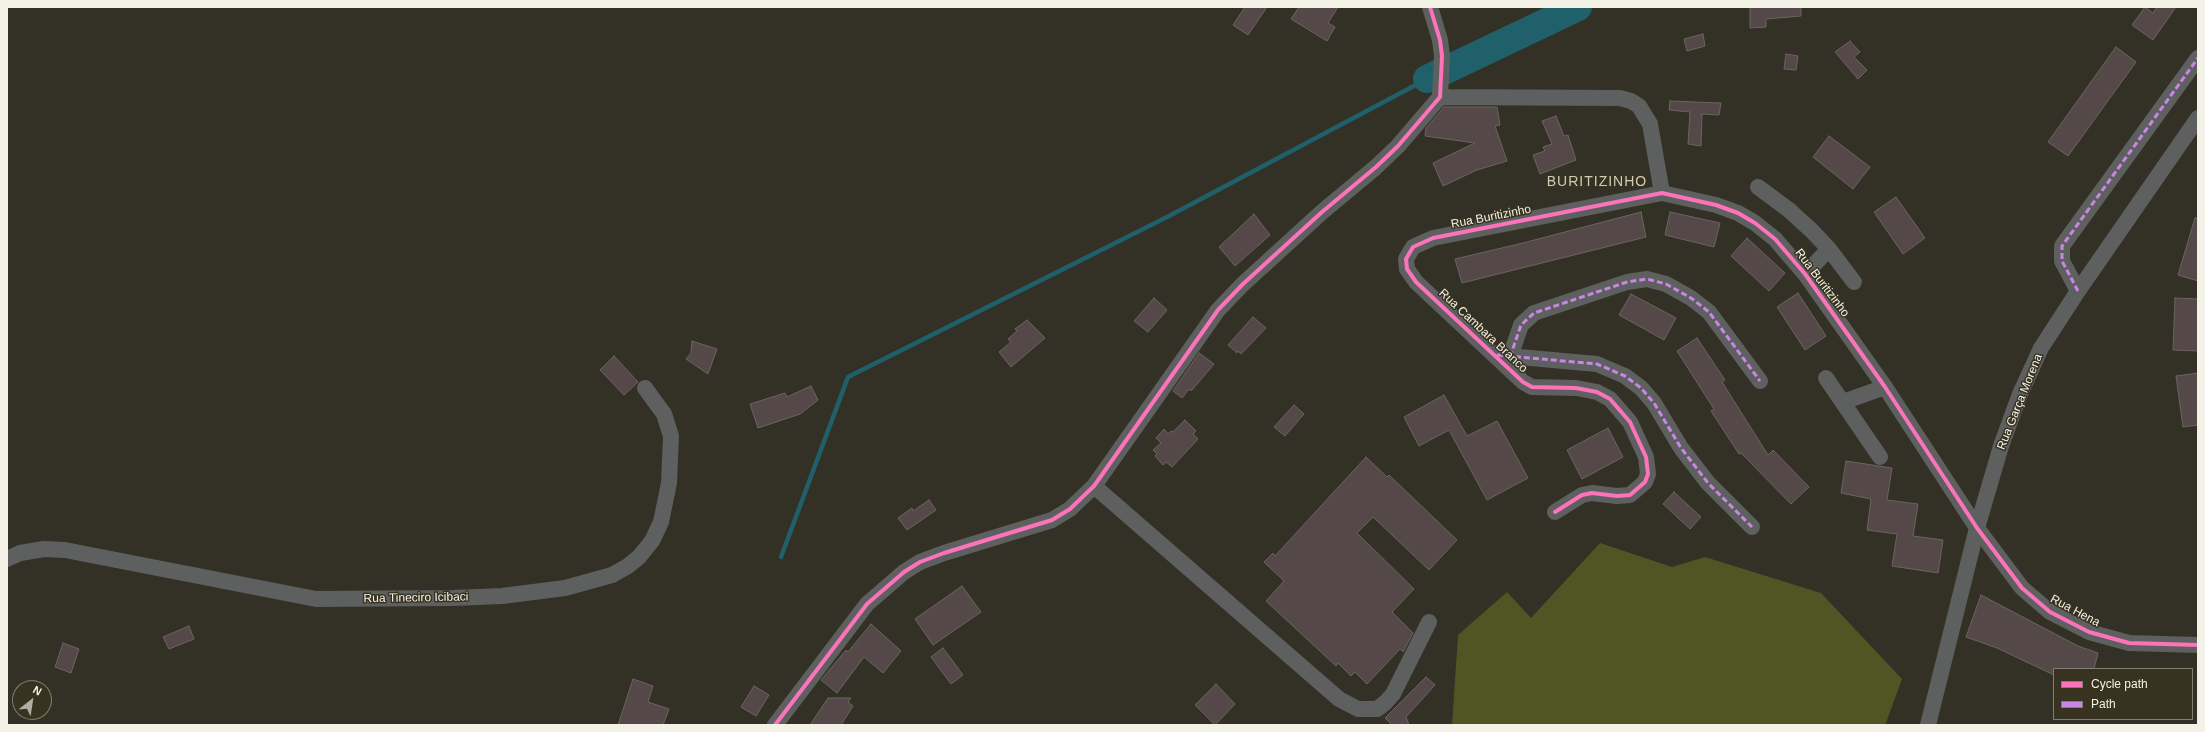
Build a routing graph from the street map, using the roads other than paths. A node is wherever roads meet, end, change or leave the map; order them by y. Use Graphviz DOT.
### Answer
graph roads {
  1 [pos="1430,7"];
  2 [pos="2198,58"];
  3 [pos="1440,97"];
  4 [pos="2198,118"];
  5 [pos="1758,187"];
  6 [pos="1662,193"];
  7 [pos="1829,249"];
  8 [pos="1406,259"];
  9 [pos="1805,274"];
  10 [pos="1854,282"];
  11 [pos="2078,291"];
  12 [pos="1504,356"];
  13 [pos="1826,378"];
  14 [pos="1760,381"];
  15 [pos="1885,387"];
  16 [pos="645,388"];
  17 [pos="1843,402"];
  18 [pos="1880,457"];
  19 [pos="1094,486"];
  20 [pos="1555,512"];
  21 [pos="1752,527"];
  22 [pos="1976,528"];
  23 [pos="7,559"];
  24 [pos="1429,622"];
  25 [pos="2198,645"];
  26 [pos="774,725"];
  27 [pos="1928,725"];
  1 -- 3 [label="street"];
  2 -- 11 [label="street"];
  3 -- 6 [label="street"];
  3 -- 19 [label="street"];
  4 -- 11 [label="street, Rua Garça Morena"];
  5 -- 7 [label="street"];
  6 -- 8 [label="street, Rua Buritizinho"];
  6 -- 9 [label="street, Rua Buritizinho"];
  7 -- 9 [label="street"];
  7 -- 10 [label="street"];
  8 -- 12 [label="street, Rua Cambara Branco"];
  9 -- 15 [label="street, Rua Buritizinho"];
  11 -- 22 [label="street, Rua Garça Morena"];
  12 -- 14 [label="street"];
  12 -- 20 [label="street, Rua Cambara Branco"];
  12 -- 21 [label="street"];
  13 -- 17 [label="street"];
  15 -- 17 [label="street"];
  15 -- 22 [label="street, Rua Buritizinho"];
  16 -- 23 [label="street, Rua Tineciro Icibaci"];
  17 -- 18 [label="street"];
  19 -- 24 [label="street"];
  19 -- 26 [label="street"];
  22 -- 25 [label="street, Rua Hena"];
  22 -- 27 [label="street, Rua Garça Morena"];
}
